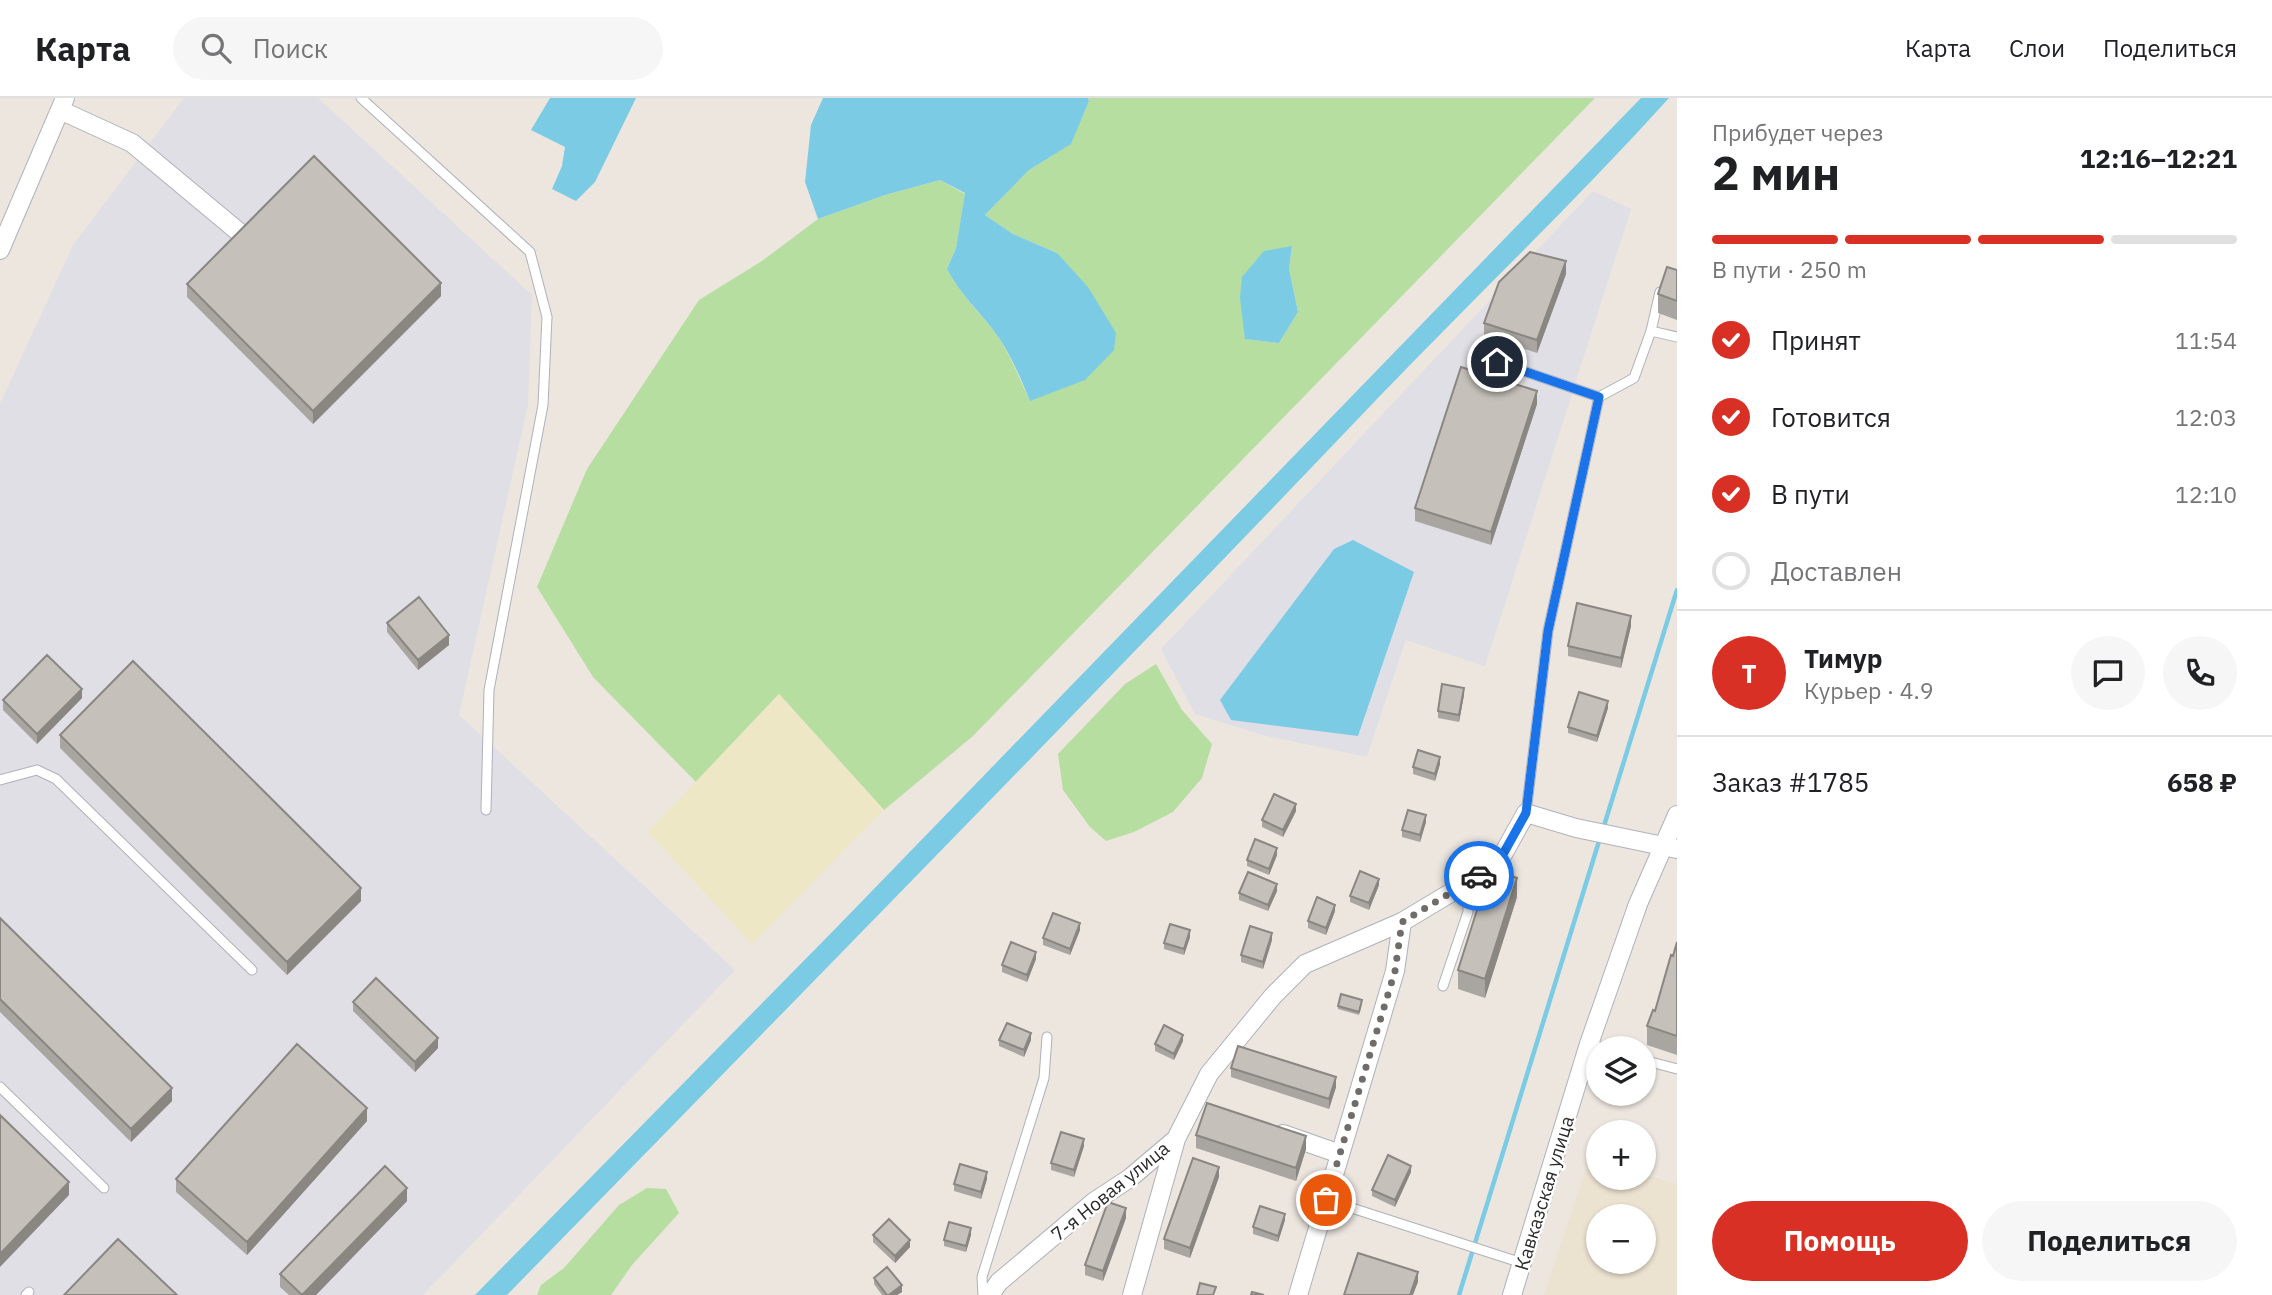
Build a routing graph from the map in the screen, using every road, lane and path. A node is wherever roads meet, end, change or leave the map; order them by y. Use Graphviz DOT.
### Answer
graph roads {
  1 [pos="361,98"];
  2 [pos="63,104"];
  3 [pos="246,238"];
  4 [pos="0,250"];
  5 [pos="1663,279"];
  6 [pos="1651,331"];
  7 [pos="1677,337"];
  8 [pos="1497,362"];
  9 [pos="1599,397"];
  10 [pos="0,780"];
  11 [pos="486,810"];
  12 [pos="1526,813"];
  13 [pos="1677,815"];
  14 [pos="1670,848"];
  15 [pos="1467,883"];
  16 [pos="1402,922"];
  17 [pos="252,970"];
  18 [pos="1443,986"];
  19 [pos="1600,1036"];
  20 [pos="1048,1037"];
  21 [pos="1656,1063"];
  22 [pos="1677,1069"];
  23 [pos="1586,1078"];
  24 [pos="0,1087"];
  25 [pos="1267,1129"];
  26 [pos="1176,1139"];
  27 [pos="1340,1154"];
  28 [pos="104,1188"];
  29 [pos="1326,1200"];
  30 [pos="1522,1263"];
  31 [pos="983,1295"];
  32 [pos="990,1295"];
  33 [pos="1132,1295"];
  34 [pos="1298,1295"];
  35 [pos="1513,1295"];
  1 -- 11 [label="lane"];
  2 -- 3 [label="street"];
  2 -- 4 [label="street"];
  5 -- 6 [label="lane"];
  6 -- 7 [label="lane"];
  6 -- 9 [label="lane"];
  8 -- 9 [label="lane"];
  9 -- 12 [label="lane"];
  10 -- 17 [label="lane"];
  12 -- 14 [label="street"];
  12 -- 15 [label="street, 7-я Новая улица"];
  13 -- 14 [label="street, Кавказская улица"];
  14 -- 19 [label="street, Кавказская улица"];
  15 -- 16 [label="street, 7-я Новая улица"];
  15 -- 18 [label="lane"];
  16 -- 26 [label="street, 7-я Новая улица"];
  16 -- 27 [label="street"];
  20 -- 31 [label="lane"];
  21 -- 22 [label="lane"];
  23 -- 30 [label="street, Кавказская улица"];
  24 -- 28 [label="lane"];
  25 -- 27 [label="street"];
  26 -- 32 [label="street, 7-я Новая улица"];
  26 -- 33 [label="street"];
  27 -- 29 [label="street"];
  29 -- 30 [label="lane"];
  29 -- 34 [label="street"];
  30 -- 35 [label="street, Кавказская улица"];
}
